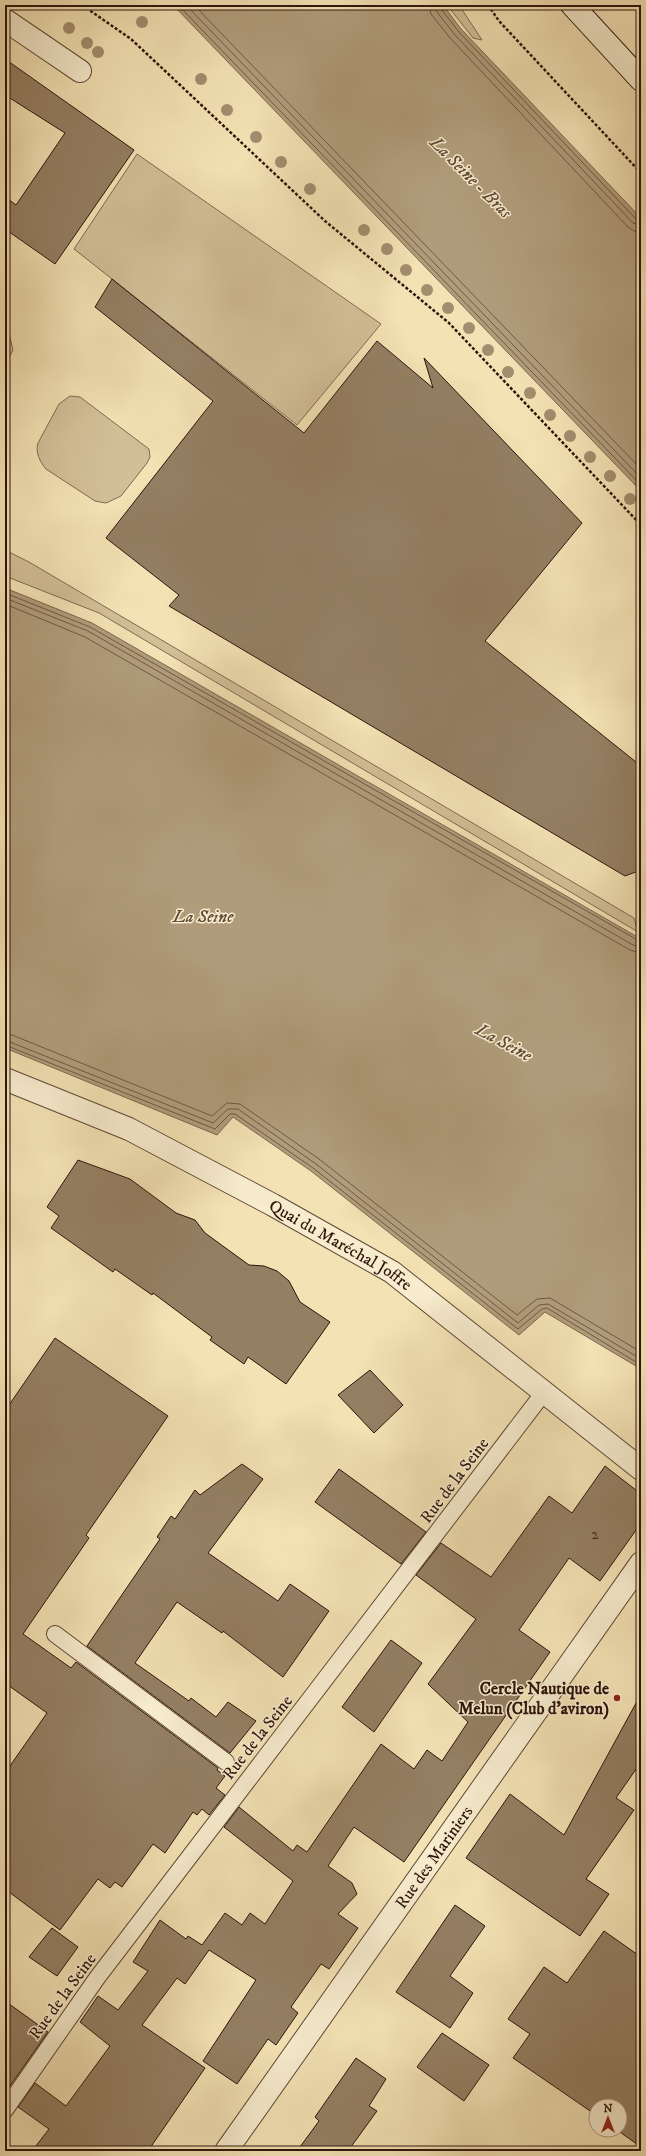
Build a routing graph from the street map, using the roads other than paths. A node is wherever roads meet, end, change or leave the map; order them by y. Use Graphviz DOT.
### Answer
graph roads {
  1 [pos="572,5"];
  2 [pos="5,20"];
  3 [pos="80,71"];
  4 [pos="641,80"];
  5 [pos="5,1079"];
  6 [pos="545,1391"];
  7 [pos="641,1468"];
  8 [pos="641,1563"];
  9 [pos="55,1634"];
  10 [pos="226,1762"];
  11 [pos="5,2110"];
  12 [pos="226,2151"];
  1 -- 4 [label="street"];
  2 -- 3 [label="street"];
  5 -- 6 [label="street, Quai du Maréchal Joffre"];
  6 -- 7 [label="street, Quai du Maréchal Joffre"];
  6 -- 11 [label="lane, Rue de la Seine"];
  8 -- 12 [label="street, Rue des Mariniers"];
  9 -- 10 [label="lane"];
}
